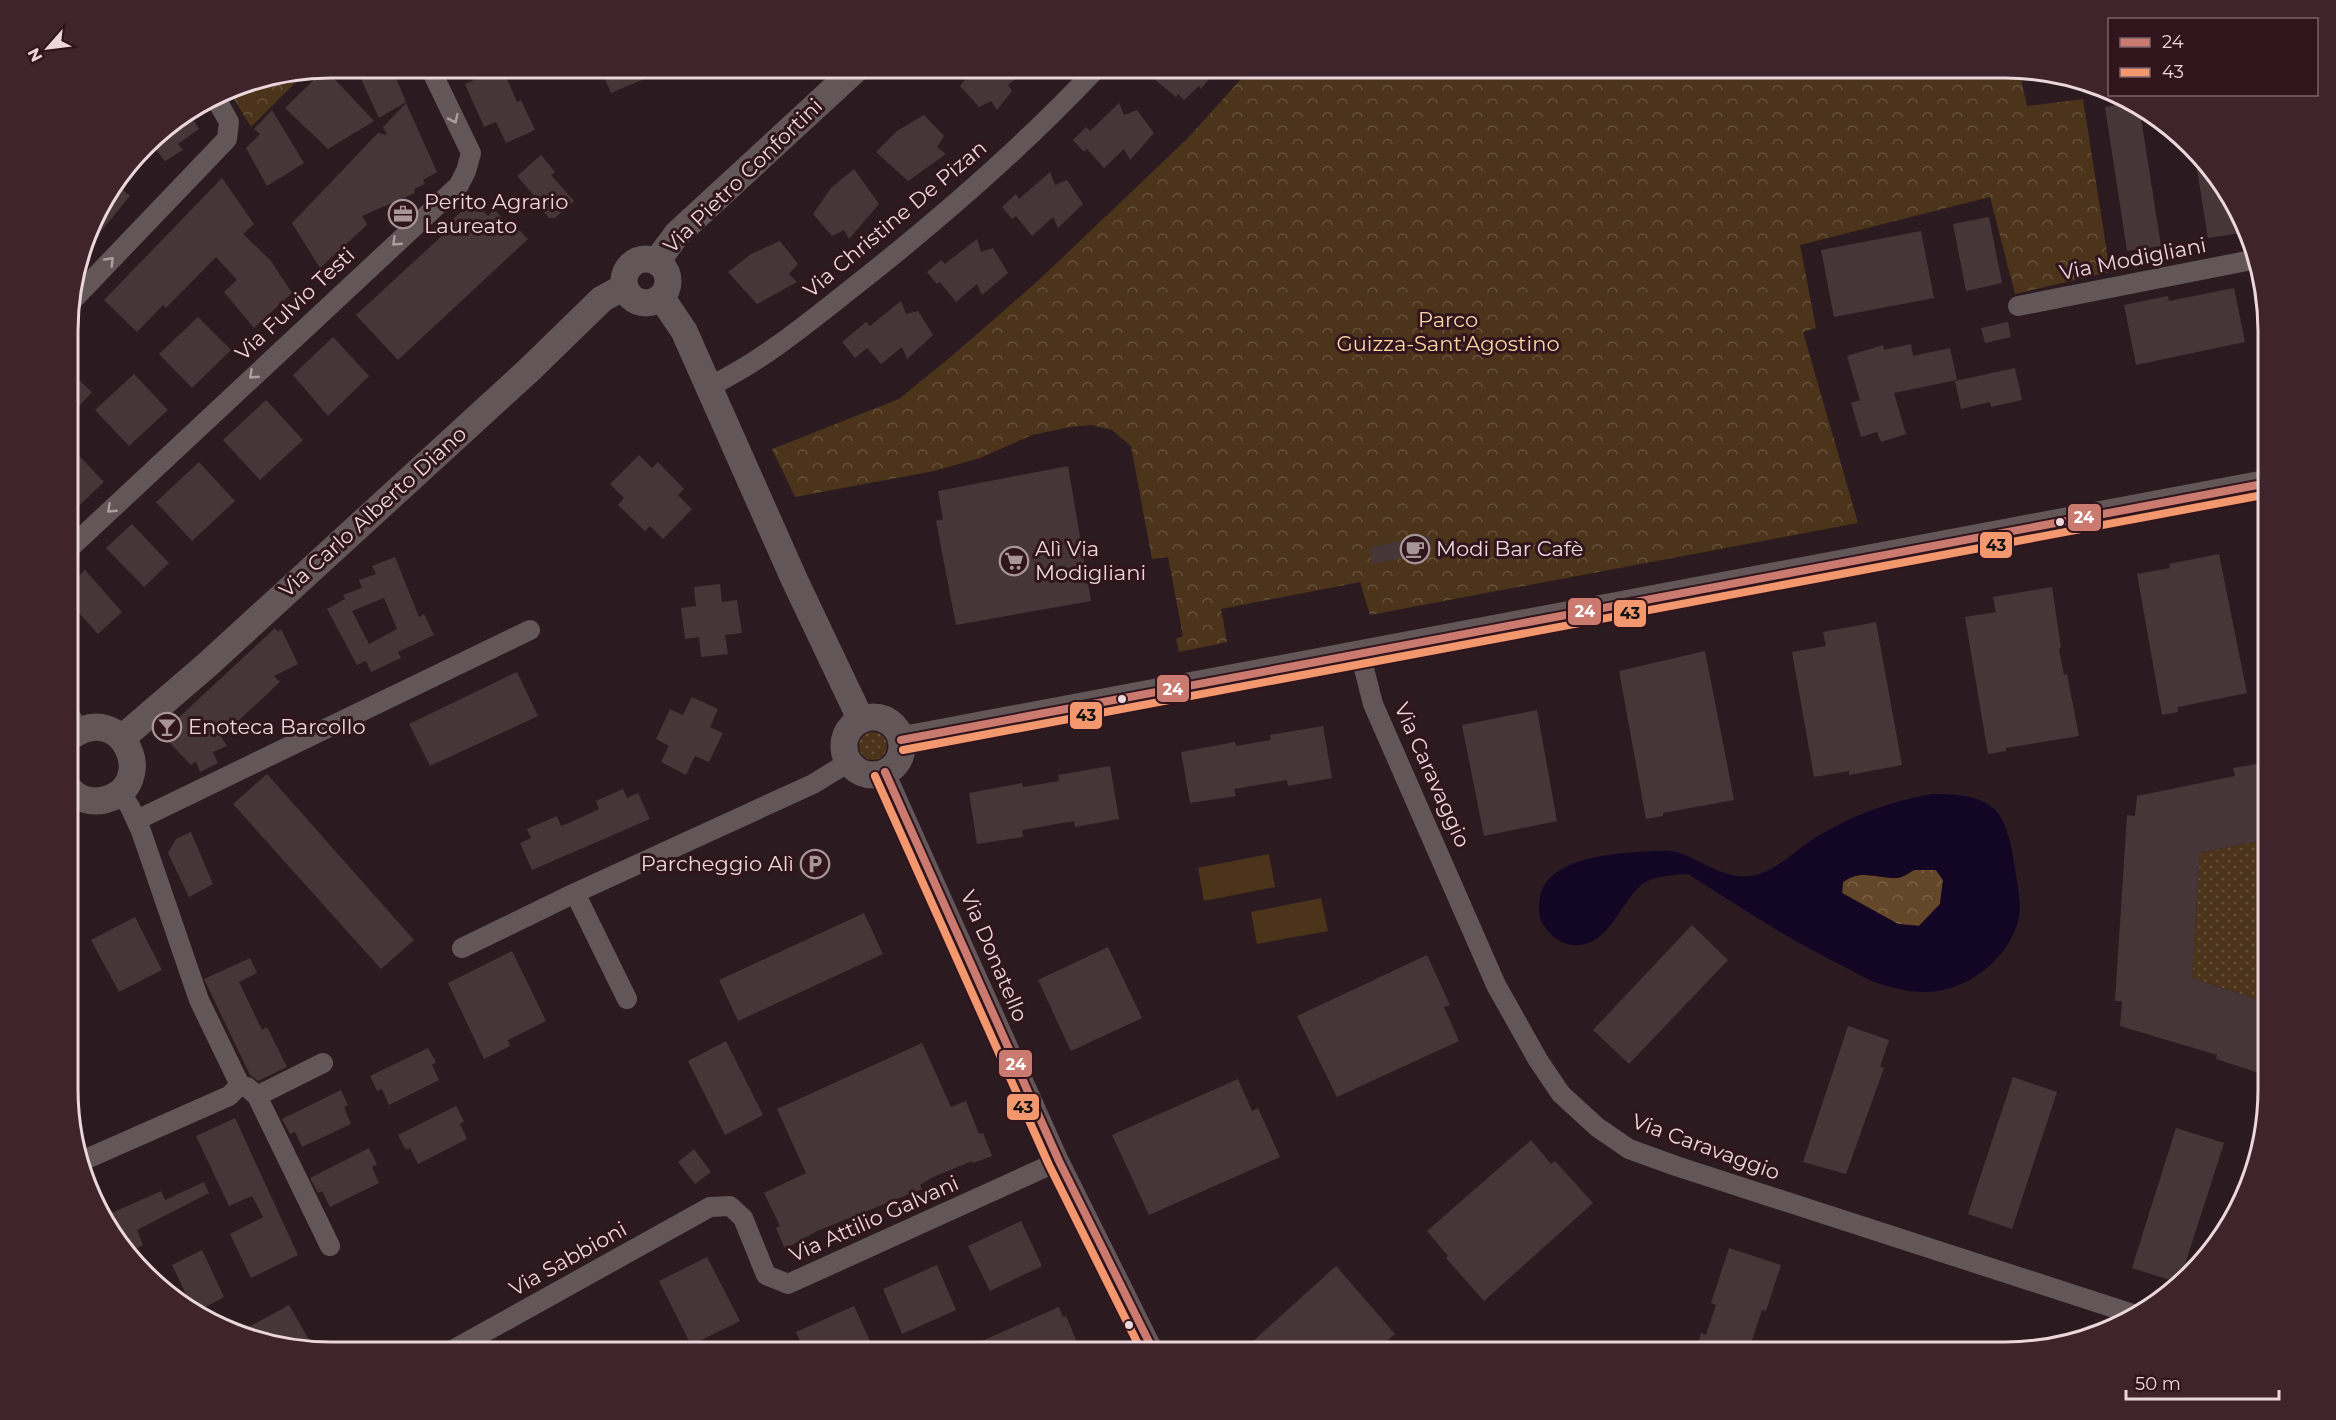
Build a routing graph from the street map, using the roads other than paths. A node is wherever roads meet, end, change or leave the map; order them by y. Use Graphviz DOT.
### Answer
graph roads {
  1 [pos="435,78"];
  2 [pos="846,78"];
  3 [pos="1087,78"];
  4 [pos="219,104"];
  5 [pos="657,261"];
  6 [pos="2248,261"];
  7 [pos="624,287"];
  8 [pos="81,291"];
  9 [pos="661,297"];
  10 [pos="2018,306"];
  11 [pos="710,386"];
  12 [pos="2258,485"];
  13 [pos="78,541"];
  14 [pos="530,630"];
  15 [pos="1360,653"];
  16 [pos="861,720"];
  17 [pos="78,728"];
  18 [pos="122,738"];
  19 [pos="901,740"];
  20 [pos="849,762"];
  21 [pos="885,772"];
  22 [pos="120,793"];
  23 [pos="78,796"];
  24 [pos="137,820"];
  25 [pos="575,893"];
  26 [pos="462,948"];
  27 [pos="627,999"];
  28 [pos="323,1063"];
  29 [pos="240,1085"];
  30 [pos="257,1096"];
  31 [pos="88,1158"];
  32 [pos="1059,1161"];
  33 [pos="710,1207"];
  34 [pos="330,1246"];
  35 [pos="2125,1312"];
  36 [pos="467,1342"];
  37 [pos="1149,1342"];
  1 -- 13 [label="street, Via Fulvio Testi, one-way"];
  2 -- 5 [label="street, Via Pietro Confortini"];
  3 -- 11 [label="street, Via Christine De Pizan"];
  8 -- 4 [label="street, one-way"];
  5 -- 7 [label="street"];
  5 -- 9 [label="street"];
  6 -- 10 [label="street, Via Modigliani"];
  7 -- 9 [label="street"];
  7 -- 18 [label="street, Via Carlo Alberto Diano"];
  9 -- 11 [label="street"];
  11 -- 16 [label="street"];
  12 -- 15 [label="street"];
  14 -- 24 [label="street"];
  15 -- 19 [label="street"];
  15 -- 35 [label="street, Via Caravaggio"];
  16 -- 19 [label="street"];
  16 -- 20 [label="street"];
  17 -- 18 [label="street"];
  18 -- 22 [label="street"];
  19 -- 21 [label="street"];
  20 -- 21 [label="street"];
  20 -- 25 [label="street"];
  21 -- 32 [label="street, Via Donatello"];
  22 -- 23 [label="street"];
  22 -- 24 [label="street"];
  24 -- 29 [label="street"];
  25 -- 26 [label="street"];
  25 -- 27 [label="street"];
  28 -- 30 [label="street"];
  29 -- 30 [label="street"];
  29 -- 31 [label="street"];
  30 -- 34 [label="street"];
  32 -- 33 [label="street, Via Attilio Galvani"];
  32 -- 37 [label="street, Via Donatello"];
  33 -- 36 [label="street, Via Sabbioni"];
}
